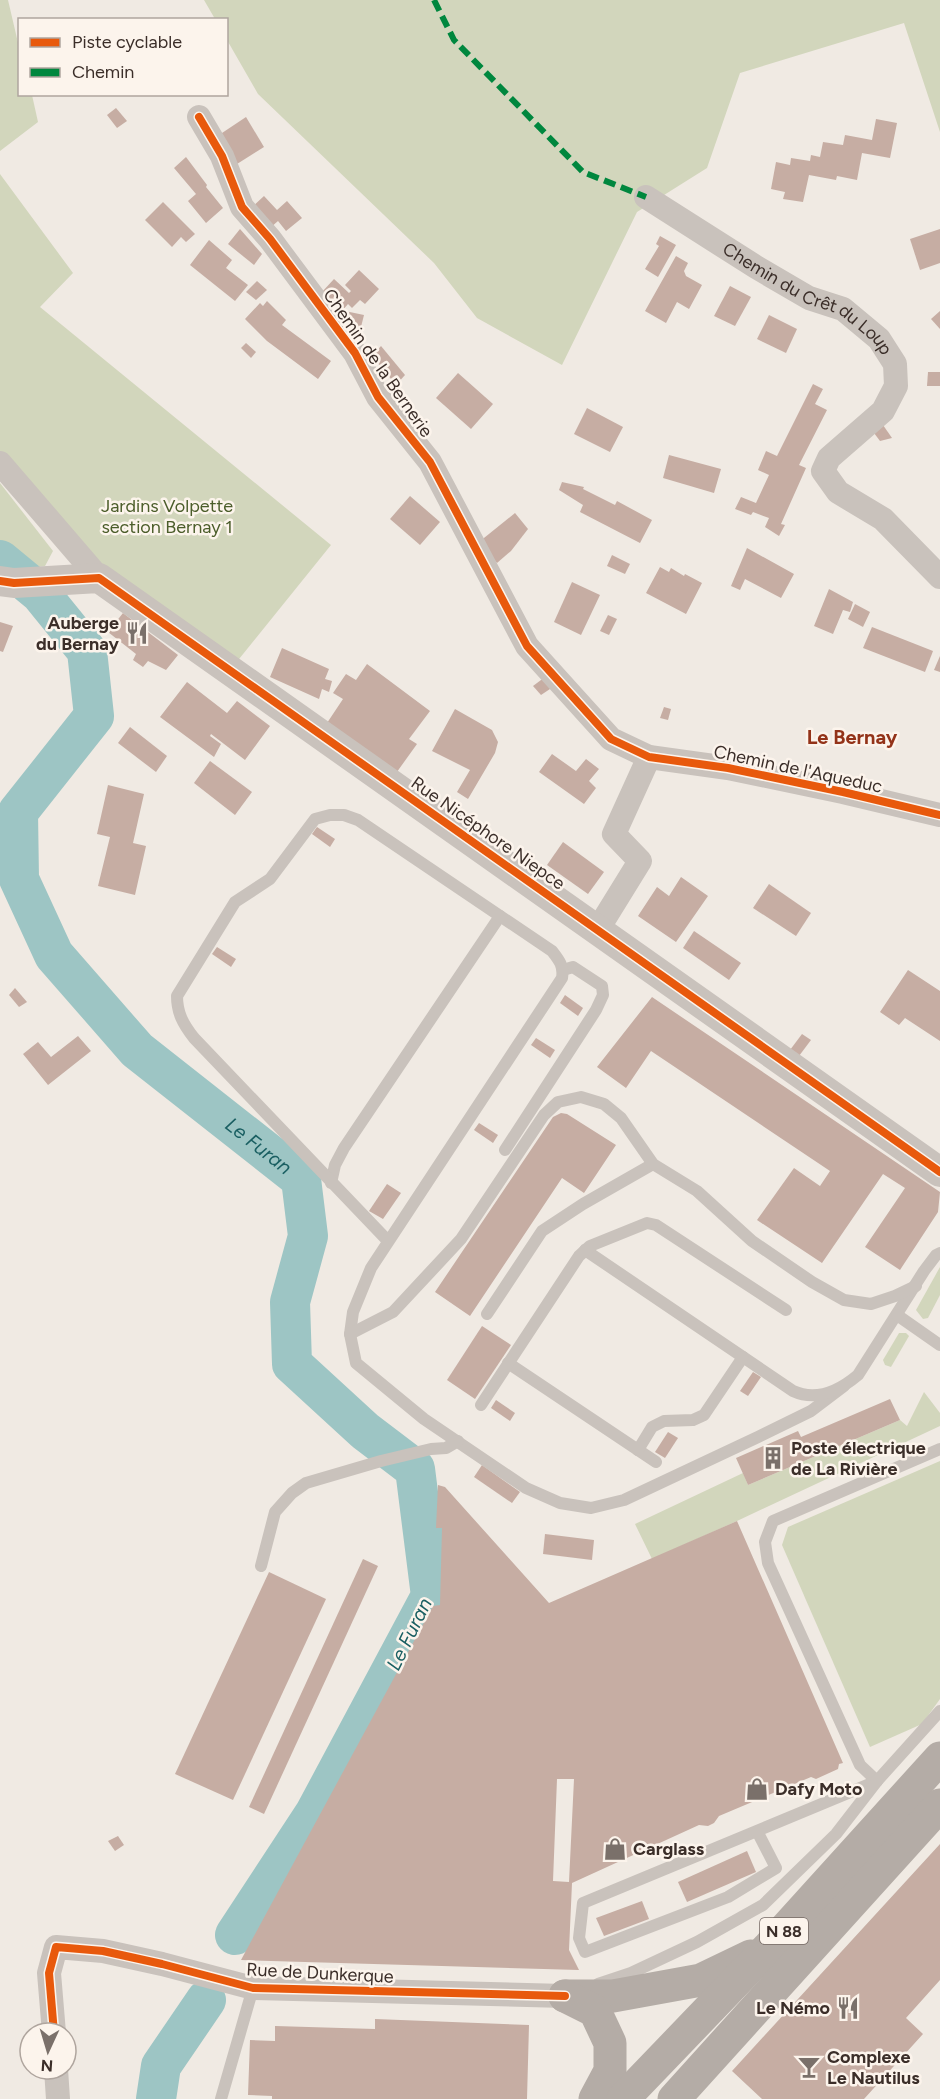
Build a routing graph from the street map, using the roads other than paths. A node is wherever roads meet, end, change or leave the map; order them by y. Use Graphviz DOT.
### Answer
graph roads {
  1 [pos="199,117"];
  2 [pos="646,197"];
  3 [pos="0,463"];
  4 [pos="931,558"];
  5 [pos="940,577"];
  6 [pos="99,578"];
  7 [pos="7,582"];
  8 [pos="649,757"];
  9 [pos="940,815"];
  10 [pos="500,916"];
  11 [pos="598,929"];
  12 [pos="563,970"];
  13 [pos="504,1150"];
  14 [pos="653,1164"];
  15 [pos="940,1172"];
  16 [pos="331,1183"];
  17 [pos="388,1241"];
  18 [pos="585,1250"];
  19 [pos="940,1253"];
  20 [pos="916,1286"];
  21 [pos="786,1310"];
  22 [pos="487,1314"];
  23 [pos="897,1315"];
  24 [pos="350,1334"];
  25 [pos="940,1345"];
  26 [pos="744,1357"];
  27 [pos="508,1363"];
  28 [pos="844,1386"];
  29 [pos="481,1405"];
  30 [pos="458,1441"];
  31 [pos="940,1449"];
  32 [pos="638,1450"];
  33 [pos="656,1462"];
  34 [pos="261,1566"];
  35 [pos="940,1711"];
  36 [pos="940,1758"];
  37 [pos="877,1781"];
  38 [pos="940,1804"];
  39 [pos="757,1831"];
  40 [pos="768,1948"];
  41 [pos="253,1989"];
  42 [pos="565,1996"];
  43 [pos="53,2021"];
  44 [pos="57,2081"];
  45 [pos="58,2099"];
  46 [pos="221,2099"];
  47 [pos="595,2099"];
  48 [pos="623,2099"];
  49 [pos="674,2099"];
  1 -- 8 [label="street, Chemin de la Bernerie"];
  2 -- 4 [label="street, Chemin du Crêt du Loup"];
  3 -- 6 [label="street"];
  4 -- 5 [label="street, Chemin du Crêt du Loup"];
  6 -- 7 [label="street"];
  6 -- 11 [label="street, Rue Nicéphore Niepce"];
  8 -- 9 [label="street, Chemin de l'Aqueduc"];
  8 -- 11 [label="street"];
  10 -- 12 [label="lane"];
  10 -- 16 [label="lane"];
  10 -- 16 [label="lane"];
  11 -- 15 [label="street, Rue Nicéphore Niepce"];
  12 -- 13 [label="lane"];
  12 -- 17 [label="lane"];
  14 -- 20 [label="lane"];
  14 -- 22 [label="lane"];
  14 -- 24 [label="lane"];
  16 -- 17 [label="lane"];
  17 -- 24 [label="lane"];
  18 -- 21 [label="lane"];
  18 -- 26 [label="lane"];
  18 -- 27 [label="lane"];
  19 -- 20 [label="lane"];
  20 -- 23 [label="lane"];
  23 -- 25 [label="lane"];
  23 -- 28 [label="lane"];
  24 -- 30 [label="lane"];
  26 -- 28 [label="lane"];
  26 -- 32 [label="lane"];
  27 -- 29 [label="lane"];
  27 -- 32 [label="lane"];
  28 -- 30 [label="lane"];
  30 -- 34 [label="lane"];
  31 -- 37 [label="lane"];
  32 -- 33 [label="lane"];
  35 -- 37 [label="lane, Rue de Dunkerque"];
  36 -- 40 [label="highway, N 88"];
  37 -- 39 [label="lane"];
  37 -- 42 [label="lane, Rue de Dunkerque"];
  38 -- 49 [label="highway, N 88"];
  39 -- 39 [label="lane"];
  40 -- 42 [label="highway"];
  40 -- 48 [label="highway, N 88"];
  41 -- 42 [label="street, Rue de Dunkerque"];
  41 -- 43 [label="street, Rue de Dunkerque"];
  41 -- 46 [label="lane"];
  42 -- 47 [label="highway"];
  44 -- 45 [label="street"];
}
